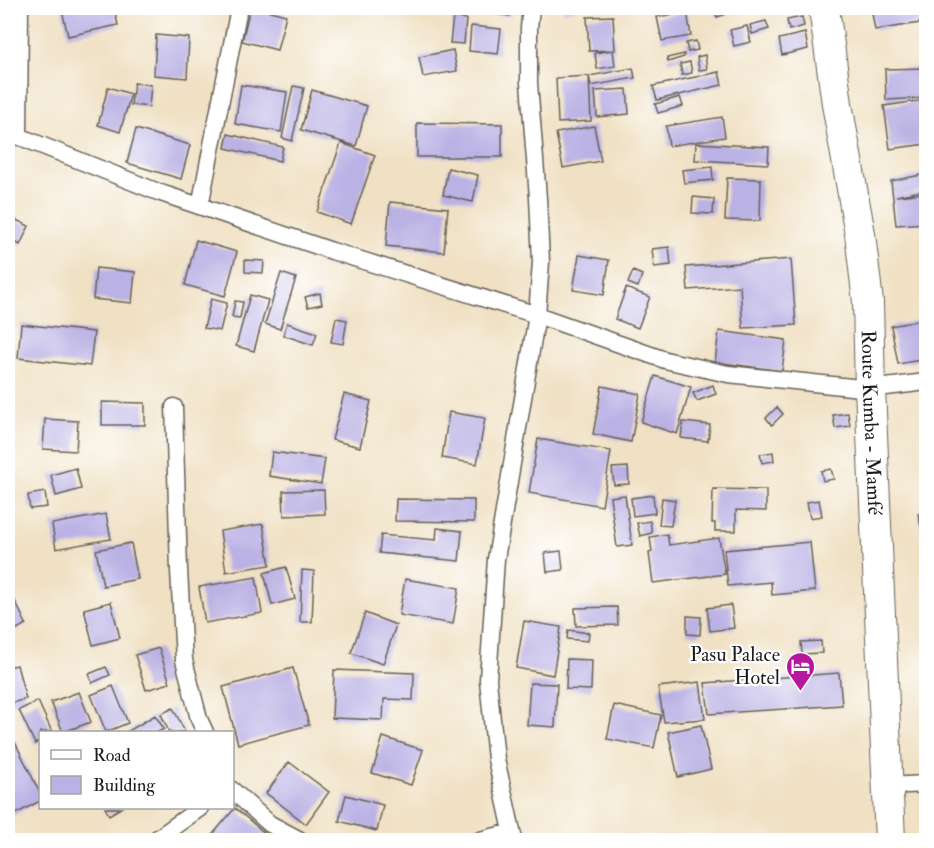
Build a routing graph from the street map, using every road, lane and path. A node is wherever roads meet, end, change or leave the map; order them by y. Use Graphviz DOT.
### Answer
graph roads {
  1 [pos="20,8"];
  2 [pos="239,8"];
  3 [pos="531,8"];
  4 [pos="824,8"];
  5 [pos="13,134"];
  6 [pos="200,206"];
  7 [pos="537,315"];
  8 [pos="927,381"];
  9 [pos="870,389"];
  10 [pos="174,407"];
  11 [pos="205,731"];
  12 [pos="927,784"];
  13 [pos="888,786"];
  14 [pos="234,792"];
  15 [pos="197,809"];
  16 [pos="513,836"];
  17 [pos="155,840"];
  18 [pos="300,840"];
  19 [pos="480,840"];
  20 [pos="890,840"];
  1 -- 5 [label="street"];
  2 -- 6 [label="street"];
  3 -- 7 [label="street"];
  4 -- 9 [label="highway, Route Kumba - Mamfé"];
  5 -- 6 [label="street"];
  6 -- 7 [label="street"];
  7 -- 9 [label="street"];
  7 -- 16 [label="street"];
  8 -- 9 [label="street"];
  9 -- 13 [label="highway, Route Kumba - Mamfé"];
  10 -- 11 [label="street"];
  12 -- 13 [label="street"];
  13 -- 20 [label="highway, Route Kumba - Mamfé"];
  14 -- 18 [label="street"];
  15 -- 17 [label="street"];
  16 -- 19 [label="street"];
}
